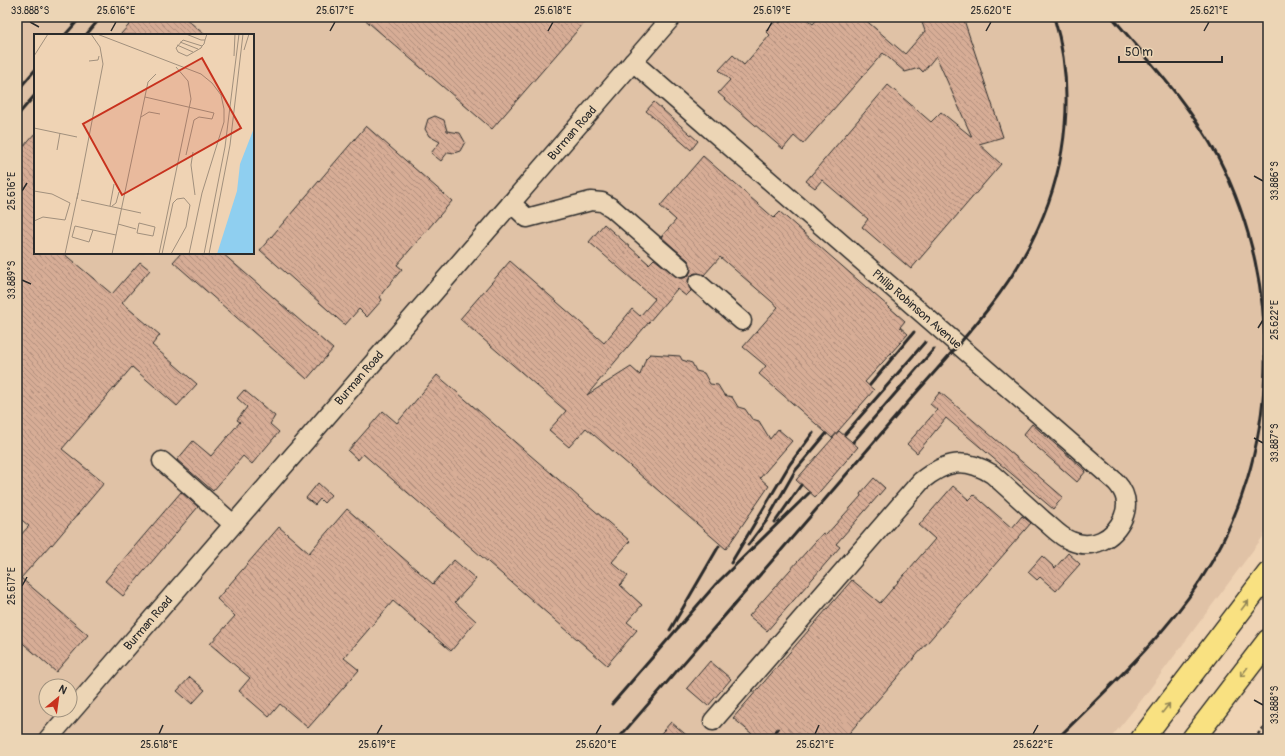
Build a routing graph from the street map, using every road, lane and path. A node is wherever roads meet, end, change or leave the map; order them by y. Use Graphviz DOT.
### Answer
graph roads {
  1 [pos="672,17"];
  2 [pos="633,62"];
  3 [pos="511,203"];
  4 [pos="681,268"];
  5 [pos="698,283"];
  6 [pos="742,321"];
  7 [pos="162,462"];
  8 [pos="233,524"];
  9 [pos="1268,574"];
  10 [pos="1268,641"];
  11 [pos="713,721"];
  12 [pos="1268,722"];
  13 [pos="48,739"];
  14 [pos="1142,739"];
  15 [pos="1193,739"];
  16 [pos="1254,739"];
  1 -- 2 [label="street, Burman Road"];
  2 -- 3 [label="street, Burman Road"];
  2 -- 11 [label="street, Philip Robinson Avenue"];
  3 -- 4 [label="street"];
  3 -- 8 [label="street, Burman Road"];
  5 -- 6 [label="street"];
  7 -- 8 [label="street"];
  8 -- 13 [label="street, Burman Road"];
  14 -- 9 [label="highway, one-way"];
  10 -- 15 [label="highway, one-way"];
  12 -- 16 [label="path"];
}
